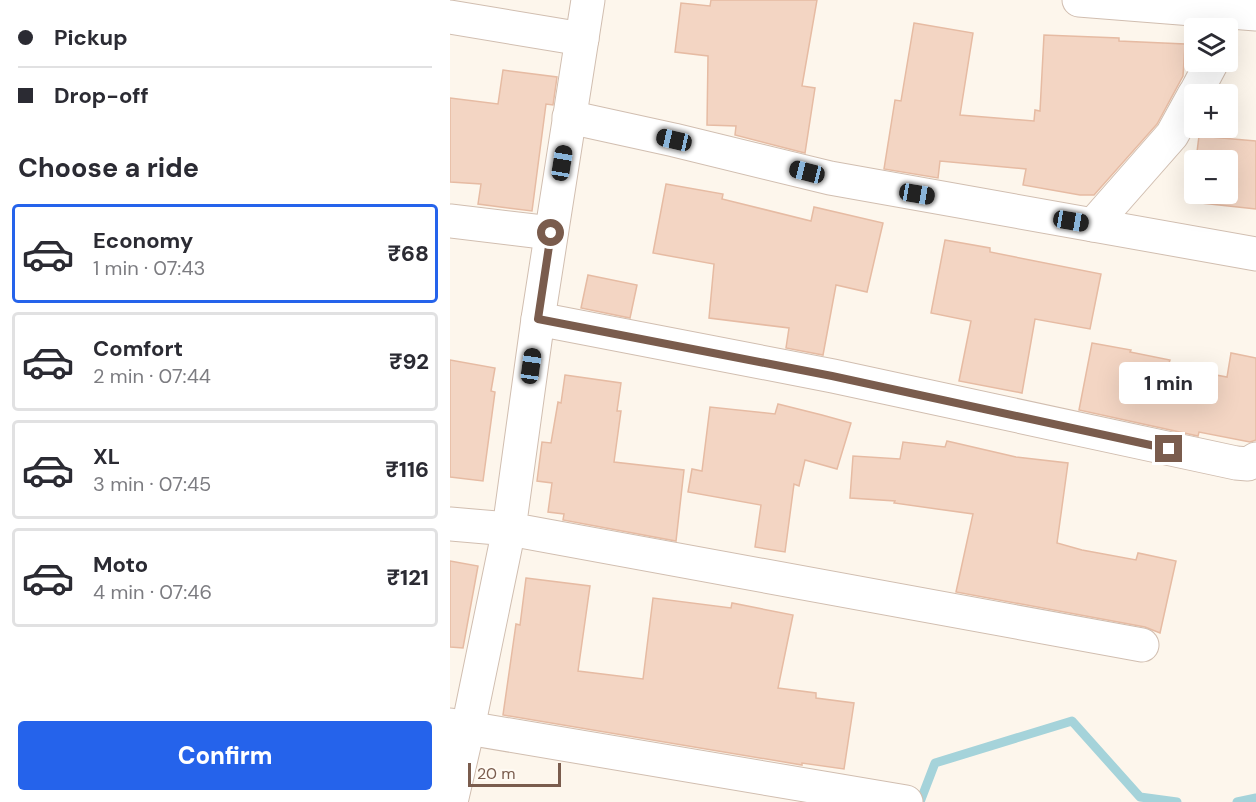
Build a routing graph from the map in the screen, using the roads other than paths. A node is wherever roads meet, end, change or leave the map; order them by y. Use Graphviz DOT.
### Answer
graph roads {
  1 [pos="588,0"];
  2 [pos="1079,0"];
  3 [pos="1112,1"];
  4 [pos="1235,14"];
  5 [pos="450,17"];
  6 [pos="582,39"];
  7 [pos="1184,113"];
  8 [pos="569,117"];
  9 [pos="450,221"];
  10 [pos="1093,225"];
  11 [pos="551,233"];
  12 [pos="1256,254"];
  13 [pos="538,319"];
  14 [pos="1256,459"];
  15 [pos="450,524"];
  16 [pos="509,529"];
  17 [pos="1142,645"];
  18 [pos="459,727"];
  19 [pos="451,802"];
  20 [pos="906,802"];
  1 -- 6 [label="street"];
  2 -- 3 [label="street"];
  3 -- 4 [label="street"];
  5 -- 6 [label="street"];
  6 -- 8 [label="street"];
  7 -- 10 [label="street"];
  8 -- 10 [label="street"];
  8 -- 11 [label="street"];
  9 -- 11 [label="street"];
  10 -- 12 [label="street"];
  11 -- 13 [label="street"];
  13 -- 14 [label="street"];
  13 -- 16 [label="street"];
  15 -- 16 [label="street"];
  16 -- 17 [label="street"];
  16 -- 18 [label="street"];
  18 -- 19 [label="street"];
  18 -- 20 [label="street"];
}
